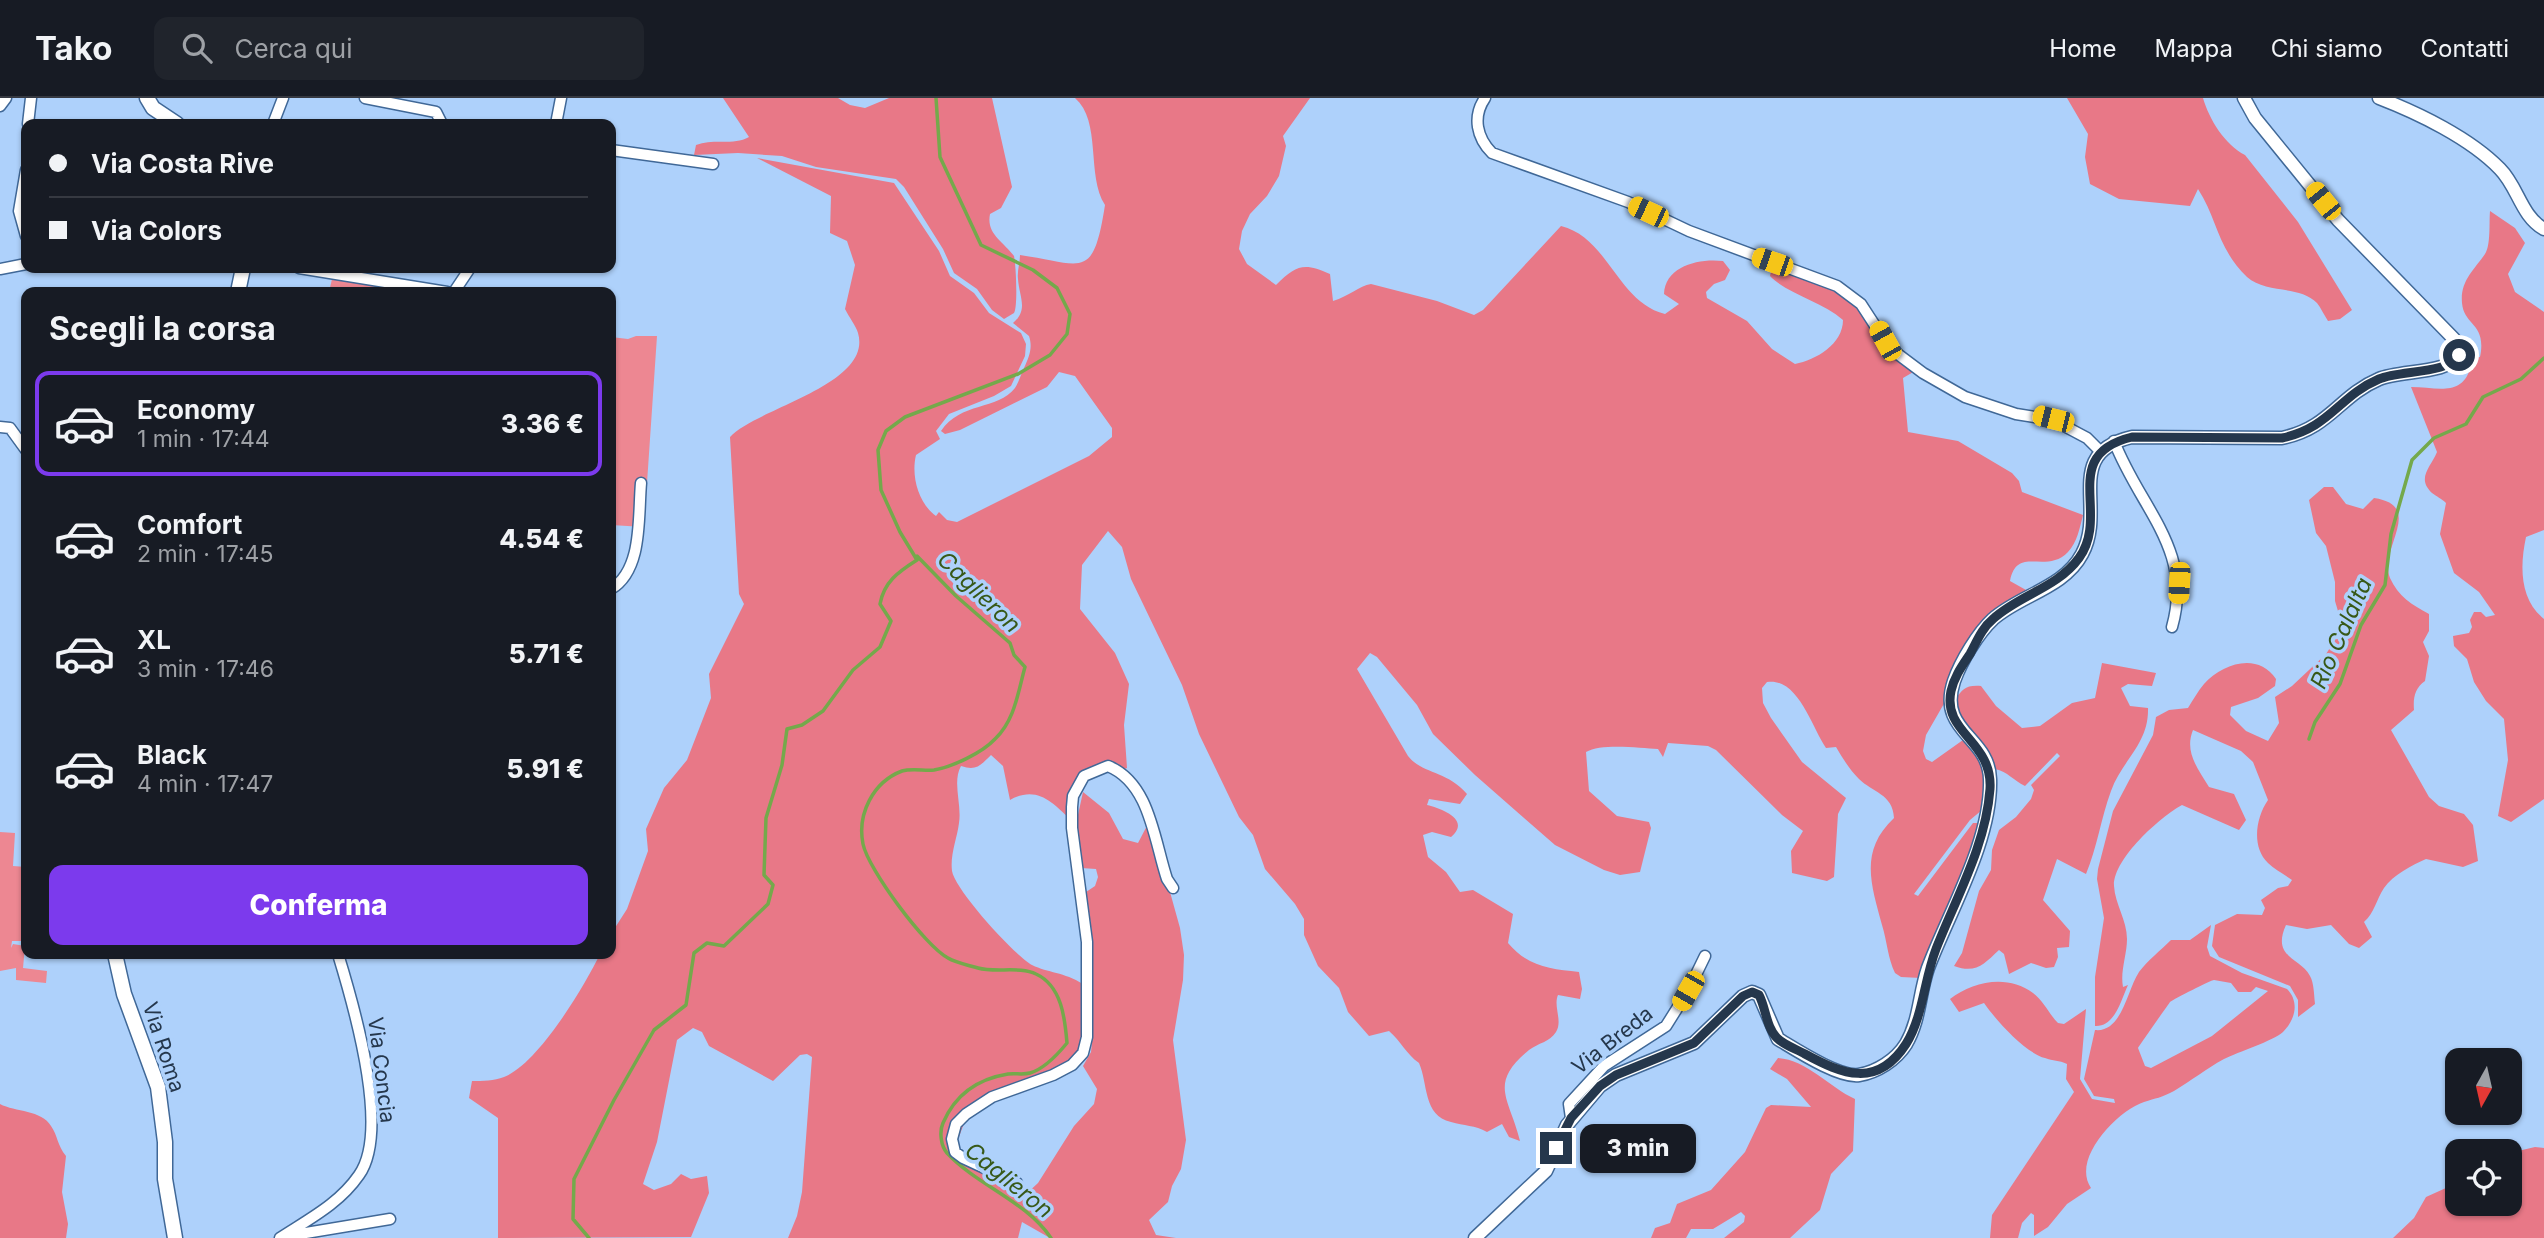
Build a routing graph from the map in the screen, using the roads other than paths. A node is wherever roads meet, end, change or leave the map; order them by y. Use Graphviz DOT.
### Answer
graph roads {
  1 [pos="6,98"];
  2 [pos="31,98"];
  3 [pos="147,98"];
  4 [pos="283,98"];
  5 [pos="365,98"];
  6 [pos="561,98"];
  7 [pos="1485,98"];
  8 [pos="2244,98"];
  9 [pos="2379,98"];
  10 [pos="0,106"];
  11 [pos="29,119"];
  12 [pos="170,119"];
  13 [pos="275,119"];
  14 [pos="440,119"];
  15 [pos="557,119"];
  16 [pos="616,151"];
  17 [pos="713,164"];
  18 [pos="21,199"];
  19 [pos="21,218"];
  20 [pos="2544,229"];
  21 [pos="21,265"];
  22 [pos="0,269"];
  23 [pos="330,273"];
  24 [pos="416,287"];
  25 [pos="0,427"];
  26 [pos="2114,441"];
  27 [pos="21,443"];
  28 [pos="2099,450"];
  29 [pos="641,483"];
  30 [pos="616,585"];
  31 [pos="2172,627"];
  32 [pos="1173,888"];
  33 [pos="1705,956"];
  34 [pos="116,959"];
  35 [pos="339,959"];
  36 [pos="1571,1118"];
  37 [pos="1017,1184"];
  38 [pos="390,1219"];
  39 [pos="281,1237"];
  40 [pos="175,1238"];
  41 [pos="1475,1238"];
  1 -- 10 [label="street"];
  2 -- 11 [label="street"];
  3 -- 12 [label="main road"];
  4 -- 13 [label="street"];
  5 -- 14 [label="street"];
  6 -- 15 [label="street"];
  7 -- 28 [label="street"];
  8 -- 26 [label="street"];
  9 -- 20 [label="street"];
  16 -- 17 [label="street"];
  18 -- 19 [label="street"];
  21 -- 22 [label="street"];
  23 -- 24 [label="street"];
  25 -- 27 [label="street"];
  26 -- 28 [label="street"];
  26 -- 31 [label="street"];
  28 -- 36 [label="street"];
  29 -- 30 [label="street"];
  32 -- 37 [label="street"];
  33 -- 36 [label="street, Via Breda"];
  34 -- 40 [label="main road, Via Roma"];
  35 -- 39 [label="street, Via Concia"];
  36 -- 41 [label="street"];
  38 -- 39 [label="street, Via Concia"];
}
